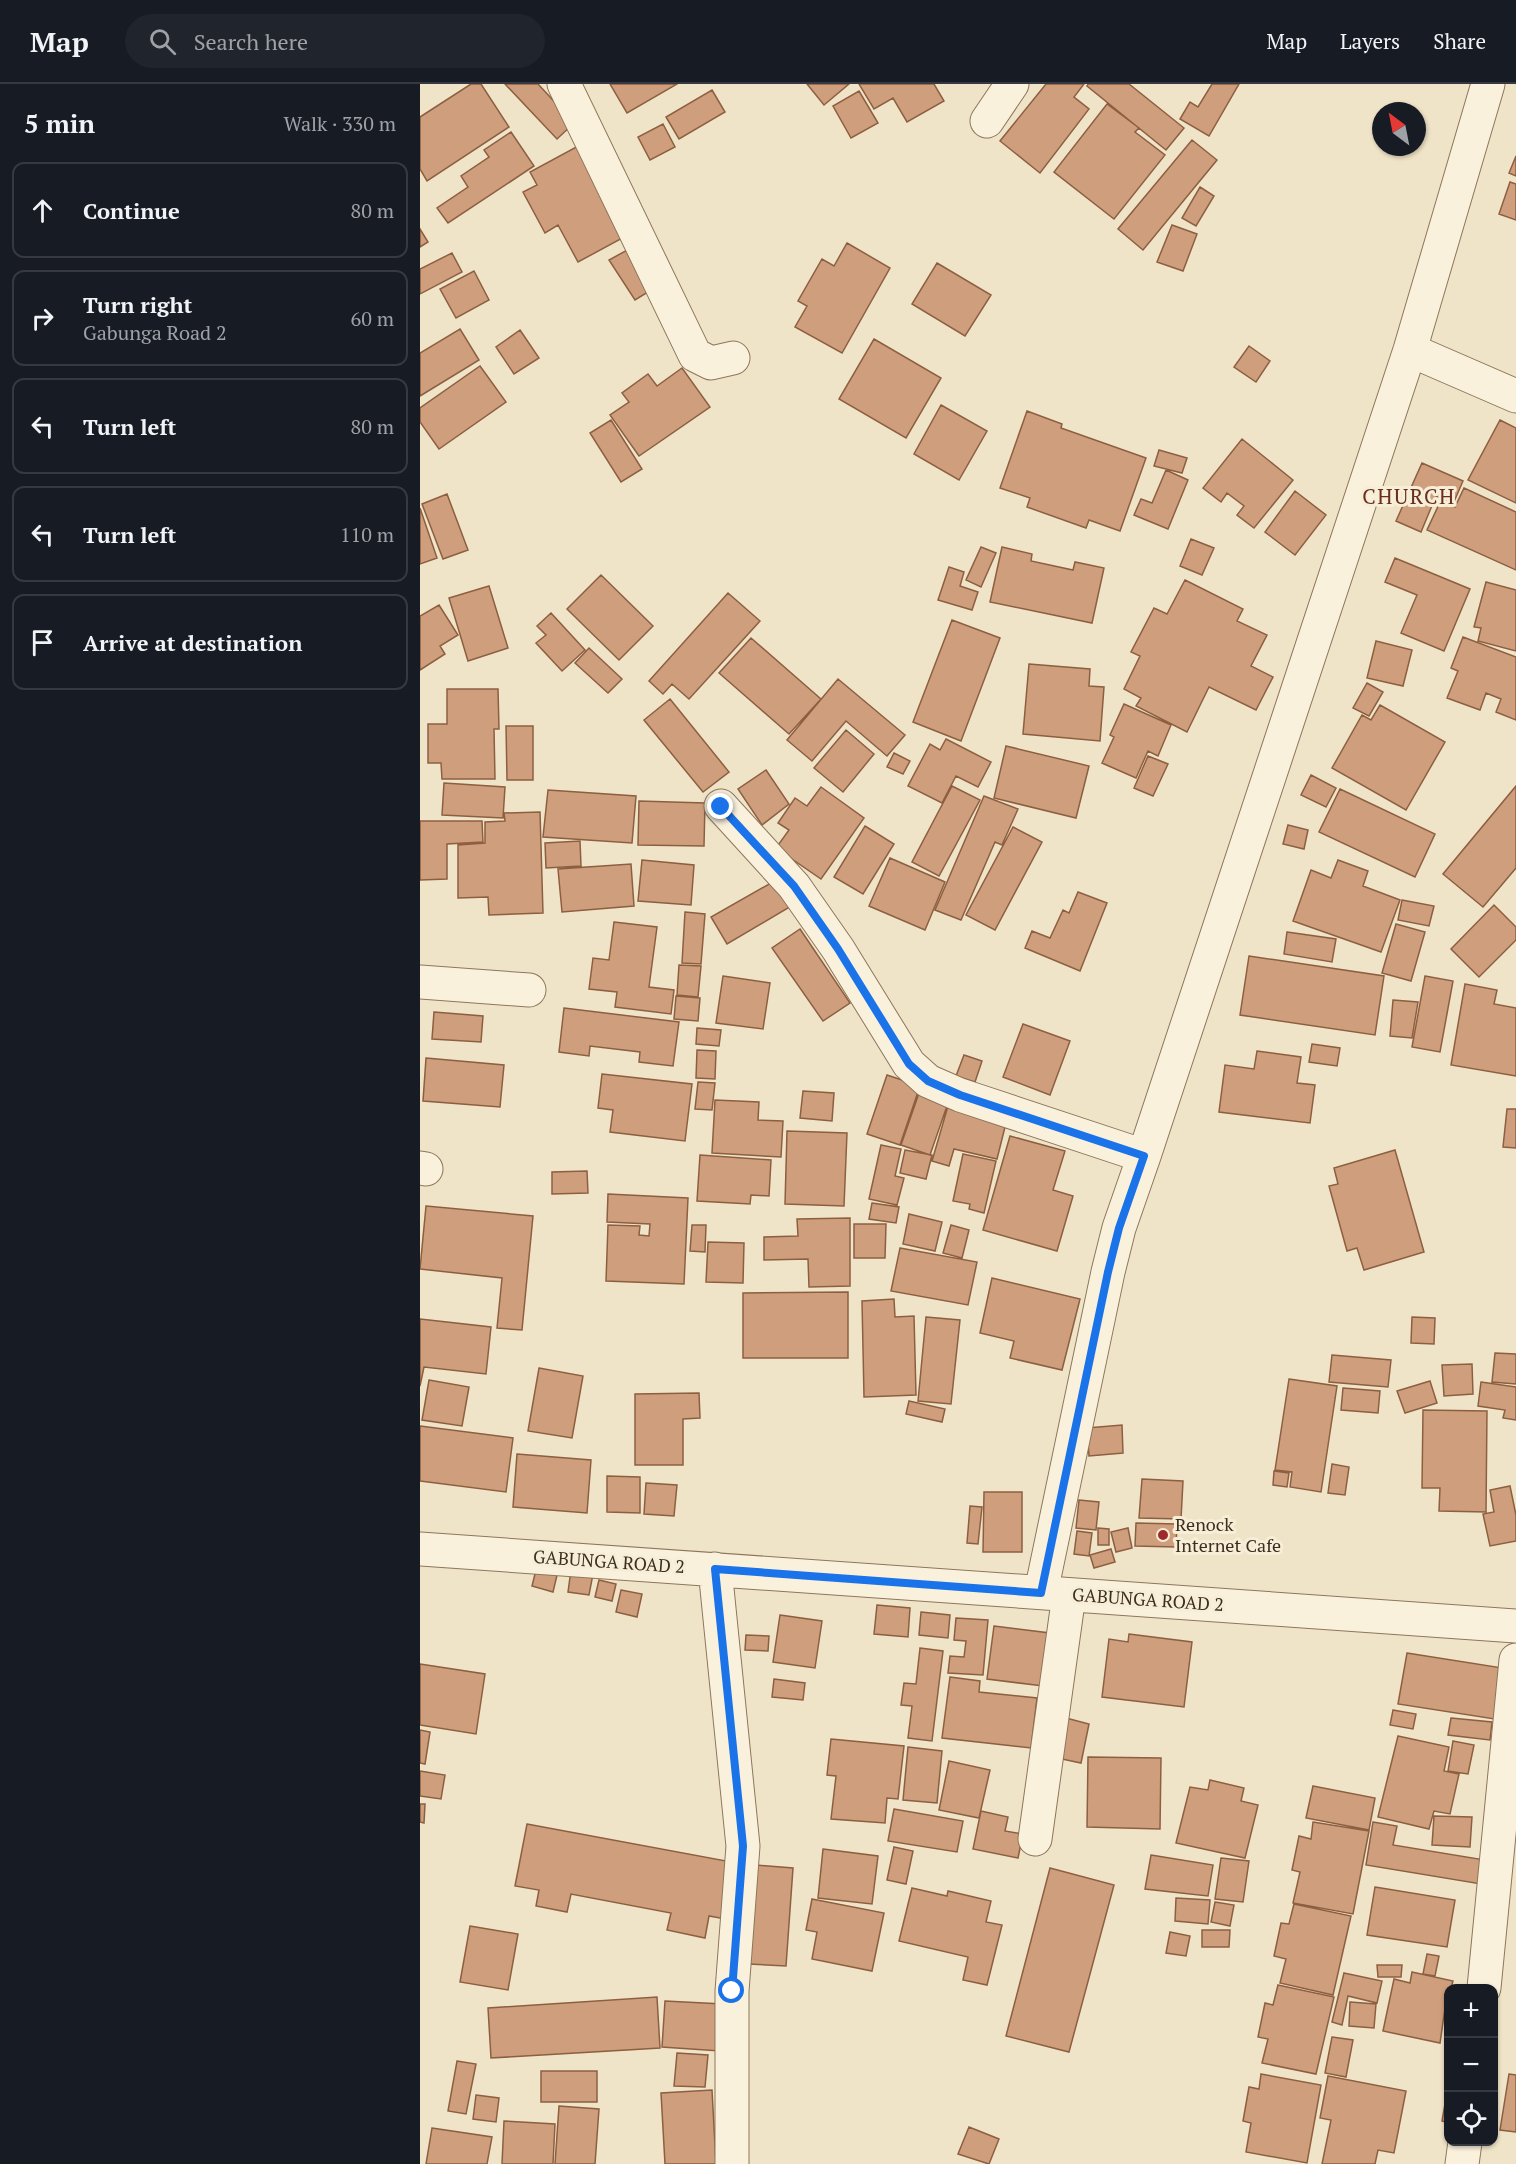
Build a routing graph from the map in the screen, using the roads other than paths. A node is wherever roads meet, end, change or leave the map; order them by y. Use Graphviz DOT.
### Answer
graph roads {
  1 [pos="564,84"];
  2 [pos="1012,84"];
  3 [pos="1488,84"];
  4 [pos="987,121"];
  5 [pos="1410,350"];
  6 [pos="733,358"];
  7 [pos="1516,396"];
  8 [pos="721,807"];
  9 [pos="420,982"];
  10 [pos="529,990"];
  11 [pos="1144,1156"];
  12 [pos="420,1549"];
  13 [pos="715,1569"];
  14 [pos="1055,1594"];
  15 [pos="1516,1626"];
  16 [pos="1516,1660"];
  17 [pos="1035,1839"];
  18 [pos="1484,1984"];
  19 [pos="1464,2146"];
  20 [pos="732,2164"];
  21 [pos="1462,2164"];
  1 -- 6 [label="street"];
  2 -- 4 [label="street"];
  3 -- 5 [label="street"];
  5 -- 7 [label="street"];
  5 -- 11 [label="street"];
  8 -- 11 [label="street"];
  9 -- 10 [label="street"];
  11 -- 14 [label="street"];
  12 -- 13 [label="street, GABUNGA ROAD 2"];
  13 -- 14 [label="street, GABUNGA ROAD 2"];
  13 -- 20 [label="street"];
  14 -- 15 [label="street, GABUNGA ROAD 2"];
  14 -- 17 [label="street"];
  16 -- 18 [label="street"];
  19 -- 21 [label="street"];
}
